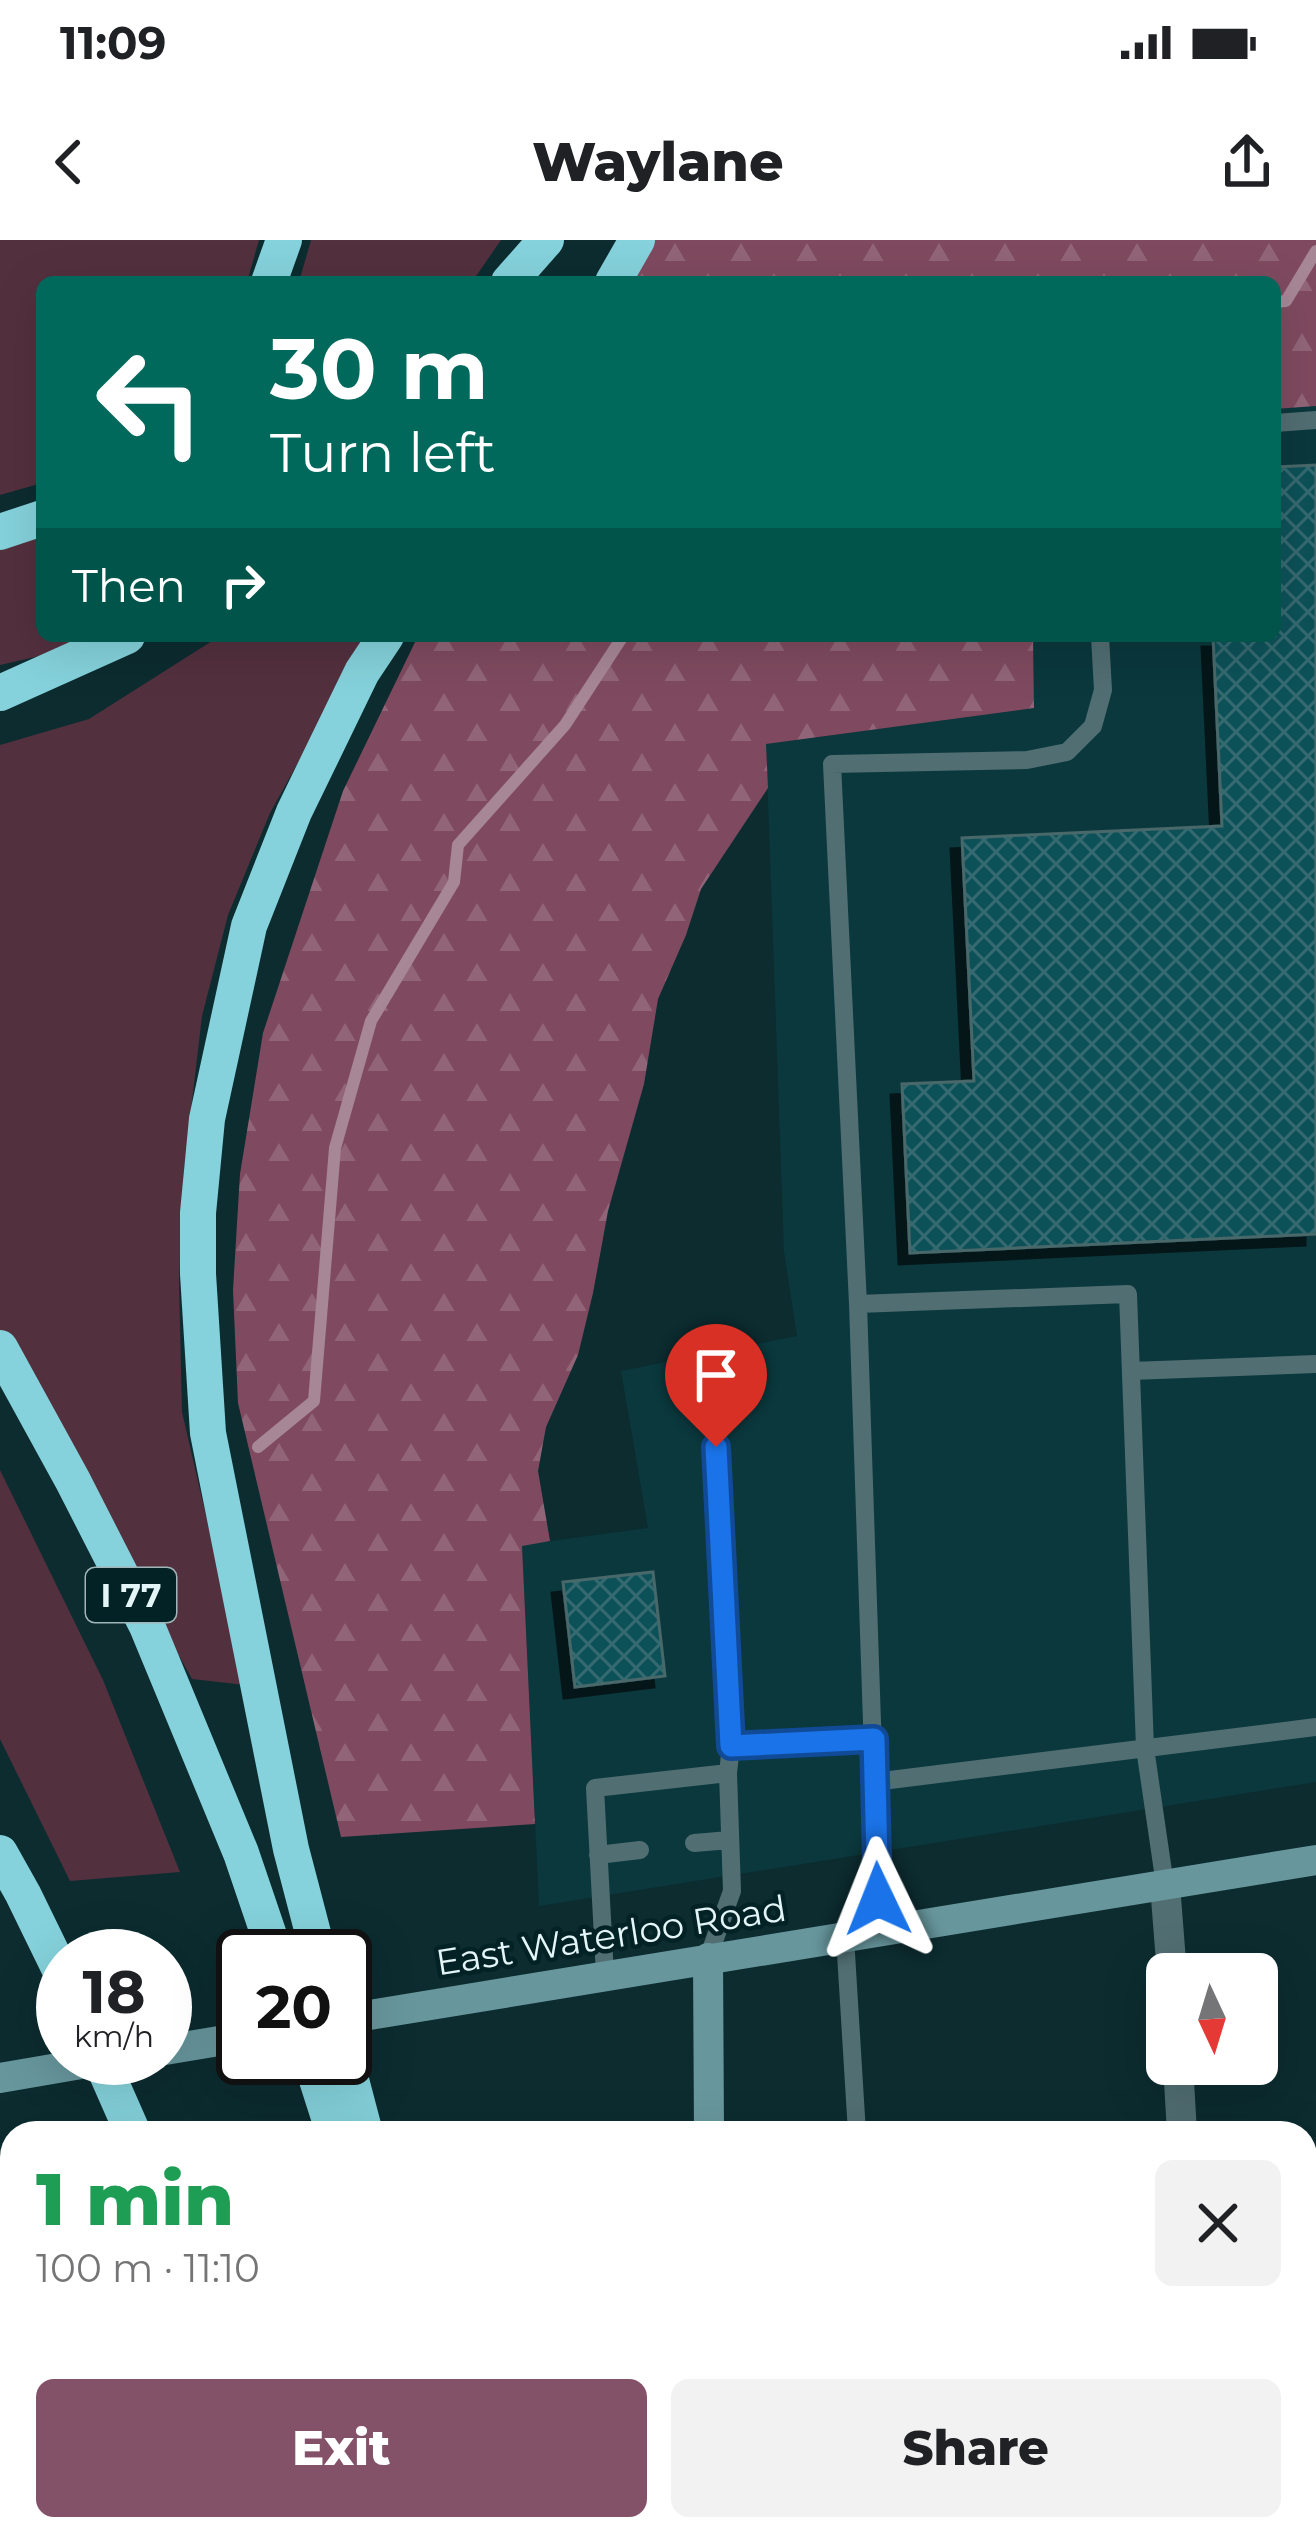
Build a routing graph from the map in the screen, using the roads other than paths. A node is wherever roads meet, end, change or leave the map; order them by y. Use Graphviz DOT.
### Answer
graph roads {
  1 [pos="284,240"];
  2 [pos="546,240"];
  3 [pos="638,240"];
  4 [pos="271,276"];
  5 [pos="514,276"];
  6 [pos="617,276"];
  7 [pos="1316,420"];
  8 [pos="1281,422"];
  9 [pos="36,520"];
  10 [pos="0,532"];
  11 [pos="114,642"];
  12 [pos="382,642"];
  13 [pos="1100,642"];
  14 [pos="0,693"];
  15 [pos="858,1304"];
  16 [pos="0,1348"];
  17 [pos="1316,1364"];
  18 [pos="1130,1371"];
  19 [pos="714,1405"];
  20 [pos="1316,1727"];
  21 [pos="874,1739"];
  22 [pos="731,1746"];
  23 [pos="1145,1748"];
  24 [pos="728,1773"];
  25 [pos="874,1781"];
  26 [pos="730,1840"];
  27 [pos="694,1844"];
  28 [pos="640,1850"];
  29 [pos="0,1853"];
  30 [pos="598,1855"];
  31 [pos="1316,1860"];
  32 [pos="1166,1885"];
  33 [pos="40,1929"];
  34 [pos="267,1929"];
  35 [pos="312,1929"];
  36 [pos="879,1932"];
  37 [pos="845,1936"];
  38 [pos="1171,1953"];
  39 [pos="708,1958"];
  40 [pos="605,1975"];
  41 [pos="372,2014"];
  42 [pos="36,2072"];
  43 [pos="0,2078"];
  44 [pos="112,2085"];
  45 [pos="319,2085"];
  46 [pos="352,2085"];
  47 [pos="1179,2085"];
  48 [pos="128,2121"];
  49 [pos="330,2121"];
  50 [pos="362,2121"];
  51 [pos="709,2121"];
  52 [pos="856,2121"];
  53 [pos="1181,2121"];
  1 -- 4 [label="highway"];
  2 -- 5 [label="highway"];
  3 -- 6 [label="highway"];
  7 -- 8 [label="lane"];
  9 -- 10 [label="highway"];
  11 -- 14 [label="highway"];
  12 -- 35 [label="highway"];
  13 -- 15 [label="lane"];
  15 -- 18 [label="lane"];
  15 -- 21 [label="lane"];
  16 -- 34 [label="highway, I 77"];
  17 -- 18 [label="lane"];
  18 -- 23 [label="lane"];
  19 -- 22 [label="lane"];
  20 -- 23 [label="lane"];
  21 -- 22 [label="lane"];
  21 -- 25 [label="lane"];
  22 -- 24 [label="lane"];
  23 -- 25 [label="lane"];
  23 -- 32 [label="lane"];
  24 -- 26 [label="lane"];
  24 -- 30 [label="lane"];
  25 -- 36 [label="lane"];
  26 -- 27 [label="lane"];
  26 -- 39 [label="lane"];
  28 -- 30 [label="lane"];
  29 -- 33 [label="highway"];
  30 -- 40 [label="lane"];
  31 -- 32 [label="main road, East Waterloo Road"];
  32 -- 36 [label="main road, East Waterloo Road"];
  32 -- 38 [label="street"];
  36 -- 37 [label="main road, East Waterloo Road"];
  37 -- 39 [label="main road, East Waterloo Road"];
  37 -- 52 [label="lane"];
  39 -- 40 [label="main road, East Waterloo Road"];
  39 -- 51 [label="main road"];
  40 -- 41 [label="main road, East Waterloo Road"];
  42 -- 43 [label="main road"];
  44 -- 48 [label="highway, bridge"];
  45 -- 49 [label="highway"];
  46 -- 50 [label="highway"];
  47 -- 53 [label="street"];
}
